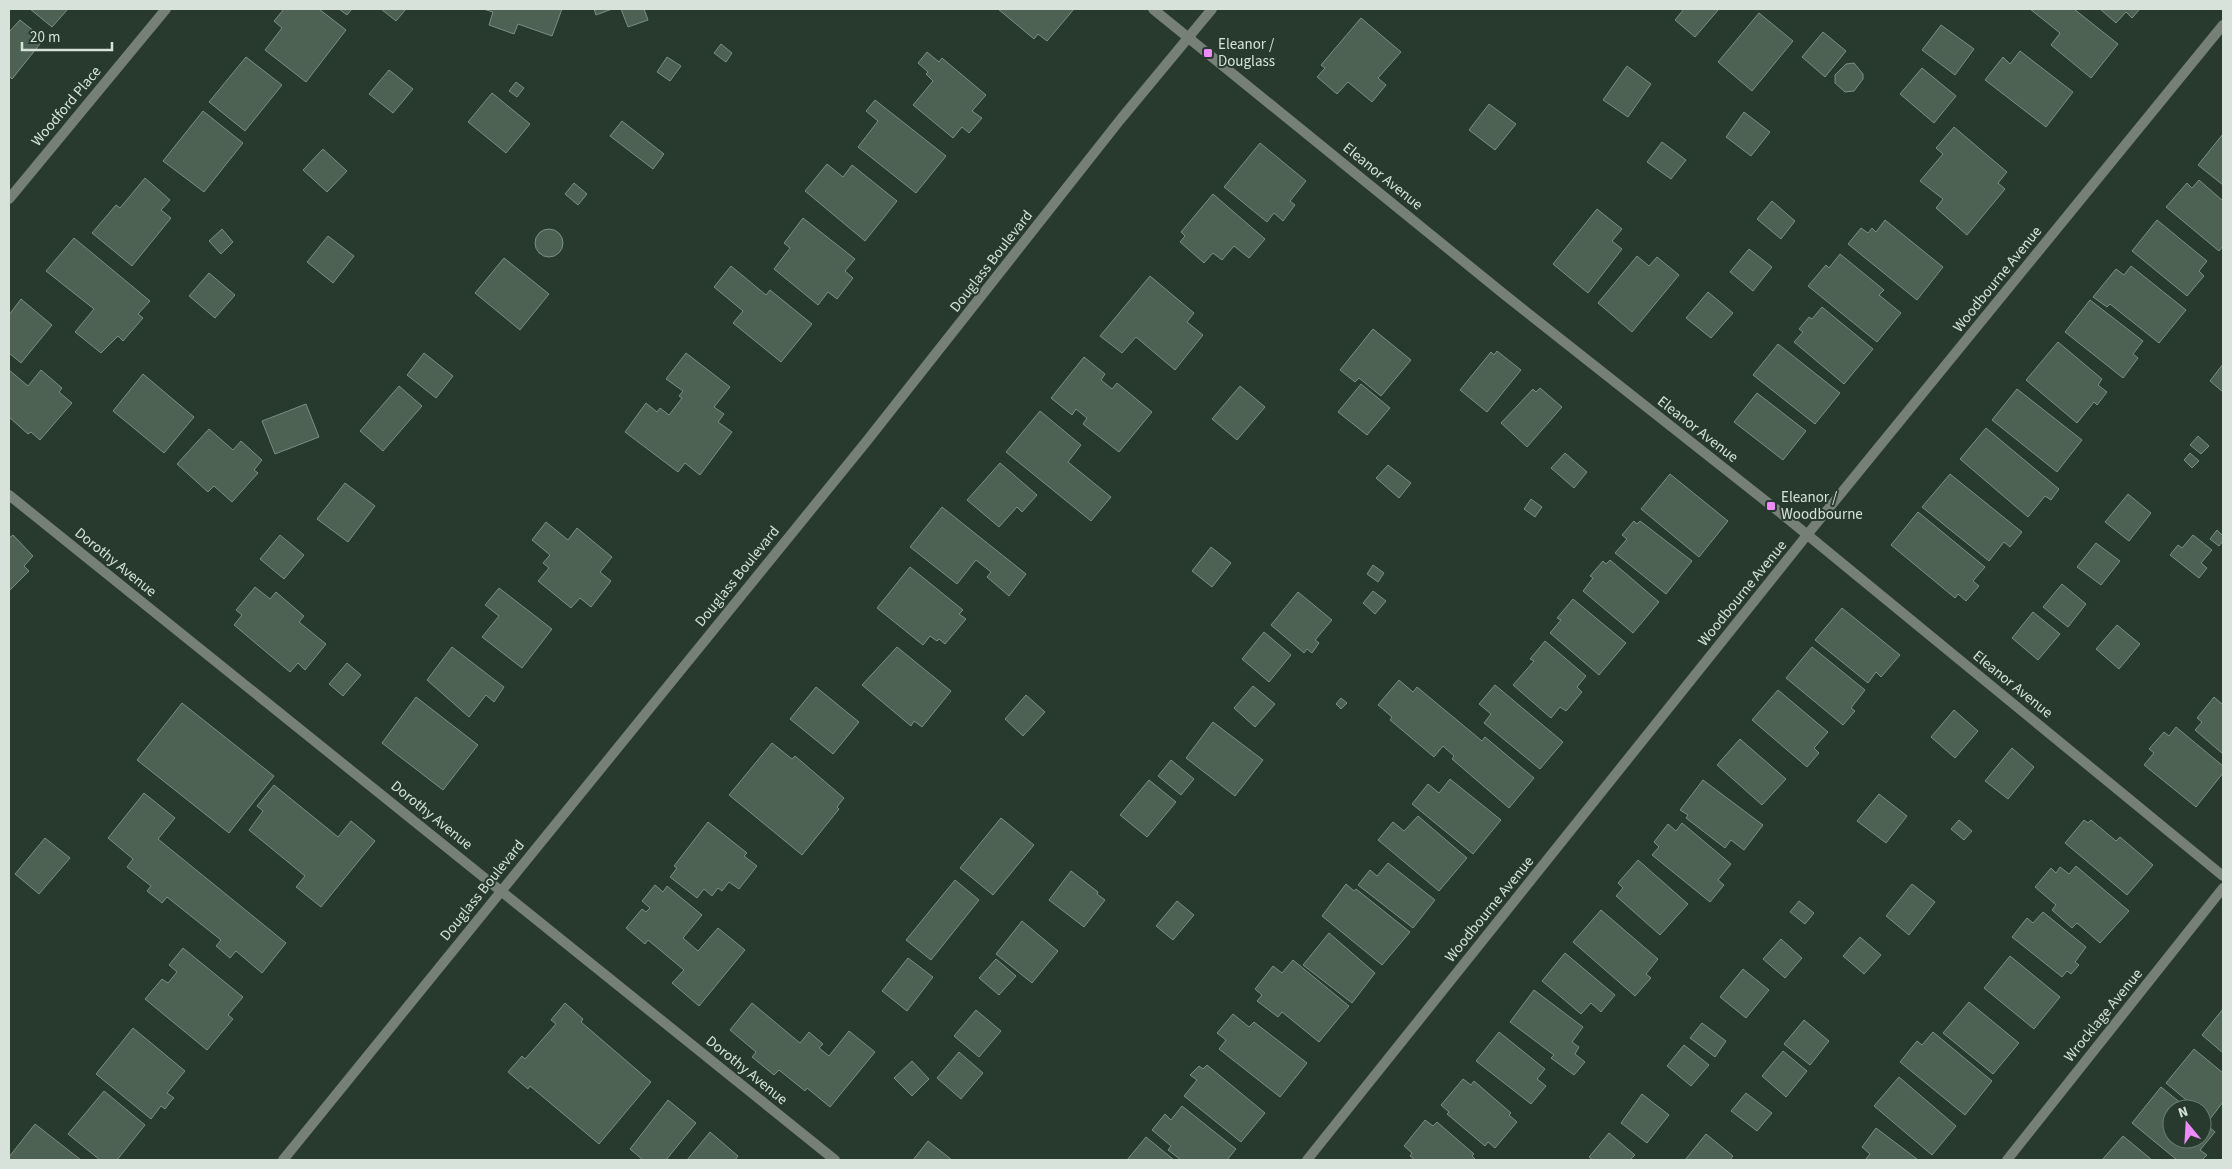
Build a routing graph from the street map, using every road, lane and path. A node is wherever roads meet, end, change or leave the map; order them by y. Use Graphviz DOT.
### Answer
graph roads {
  1 [pos="166,9"];
  2 [pos="1153,9"];
  3 [pos="1212,9"];
  4 [pos="2223,25"];
  5 [pos="1189,38"];
  6 [pos="9,199"];
  7 [pos="9,495"];
  8 [pos="1807,535"];
  9 [pos="2223,876"];
  10 [pos="2223,888"];
  11 [pos="501,891"];
  12 [pos="283,1160"];
  13 [pos="835,1160"];
  14 [pos="1307,1160"];
  15 [pos="2007,1160"];
  1 -- 6 [label="street, Woodford Place"];
  2 -- 5 [label="street, Eleanor Avenue"];
  3 -- 5 [label="street, Douglass Boulevard"];
  4 -- 8 [label="street, Woodbourne Avenue"];
  5 -- 8 [label="street, Eleanor Avenue"];
  5 -- 11 [label="street, Douglass Boulevard"];
  7 -- 11 [label="street, Dorothy Avenue"];
  8 -- 9 [label="street, Eleanor Avenue"];
  8 -- 14 [label="street, Woodbourne Avenue"];
  10 -- 15 [label="street, Wrocklage Avenue"];
  11 -- 12 [label="street, Douglass Boulevard"];
  11 -- 13 [label="street, Dorothy Avenue"];
}
